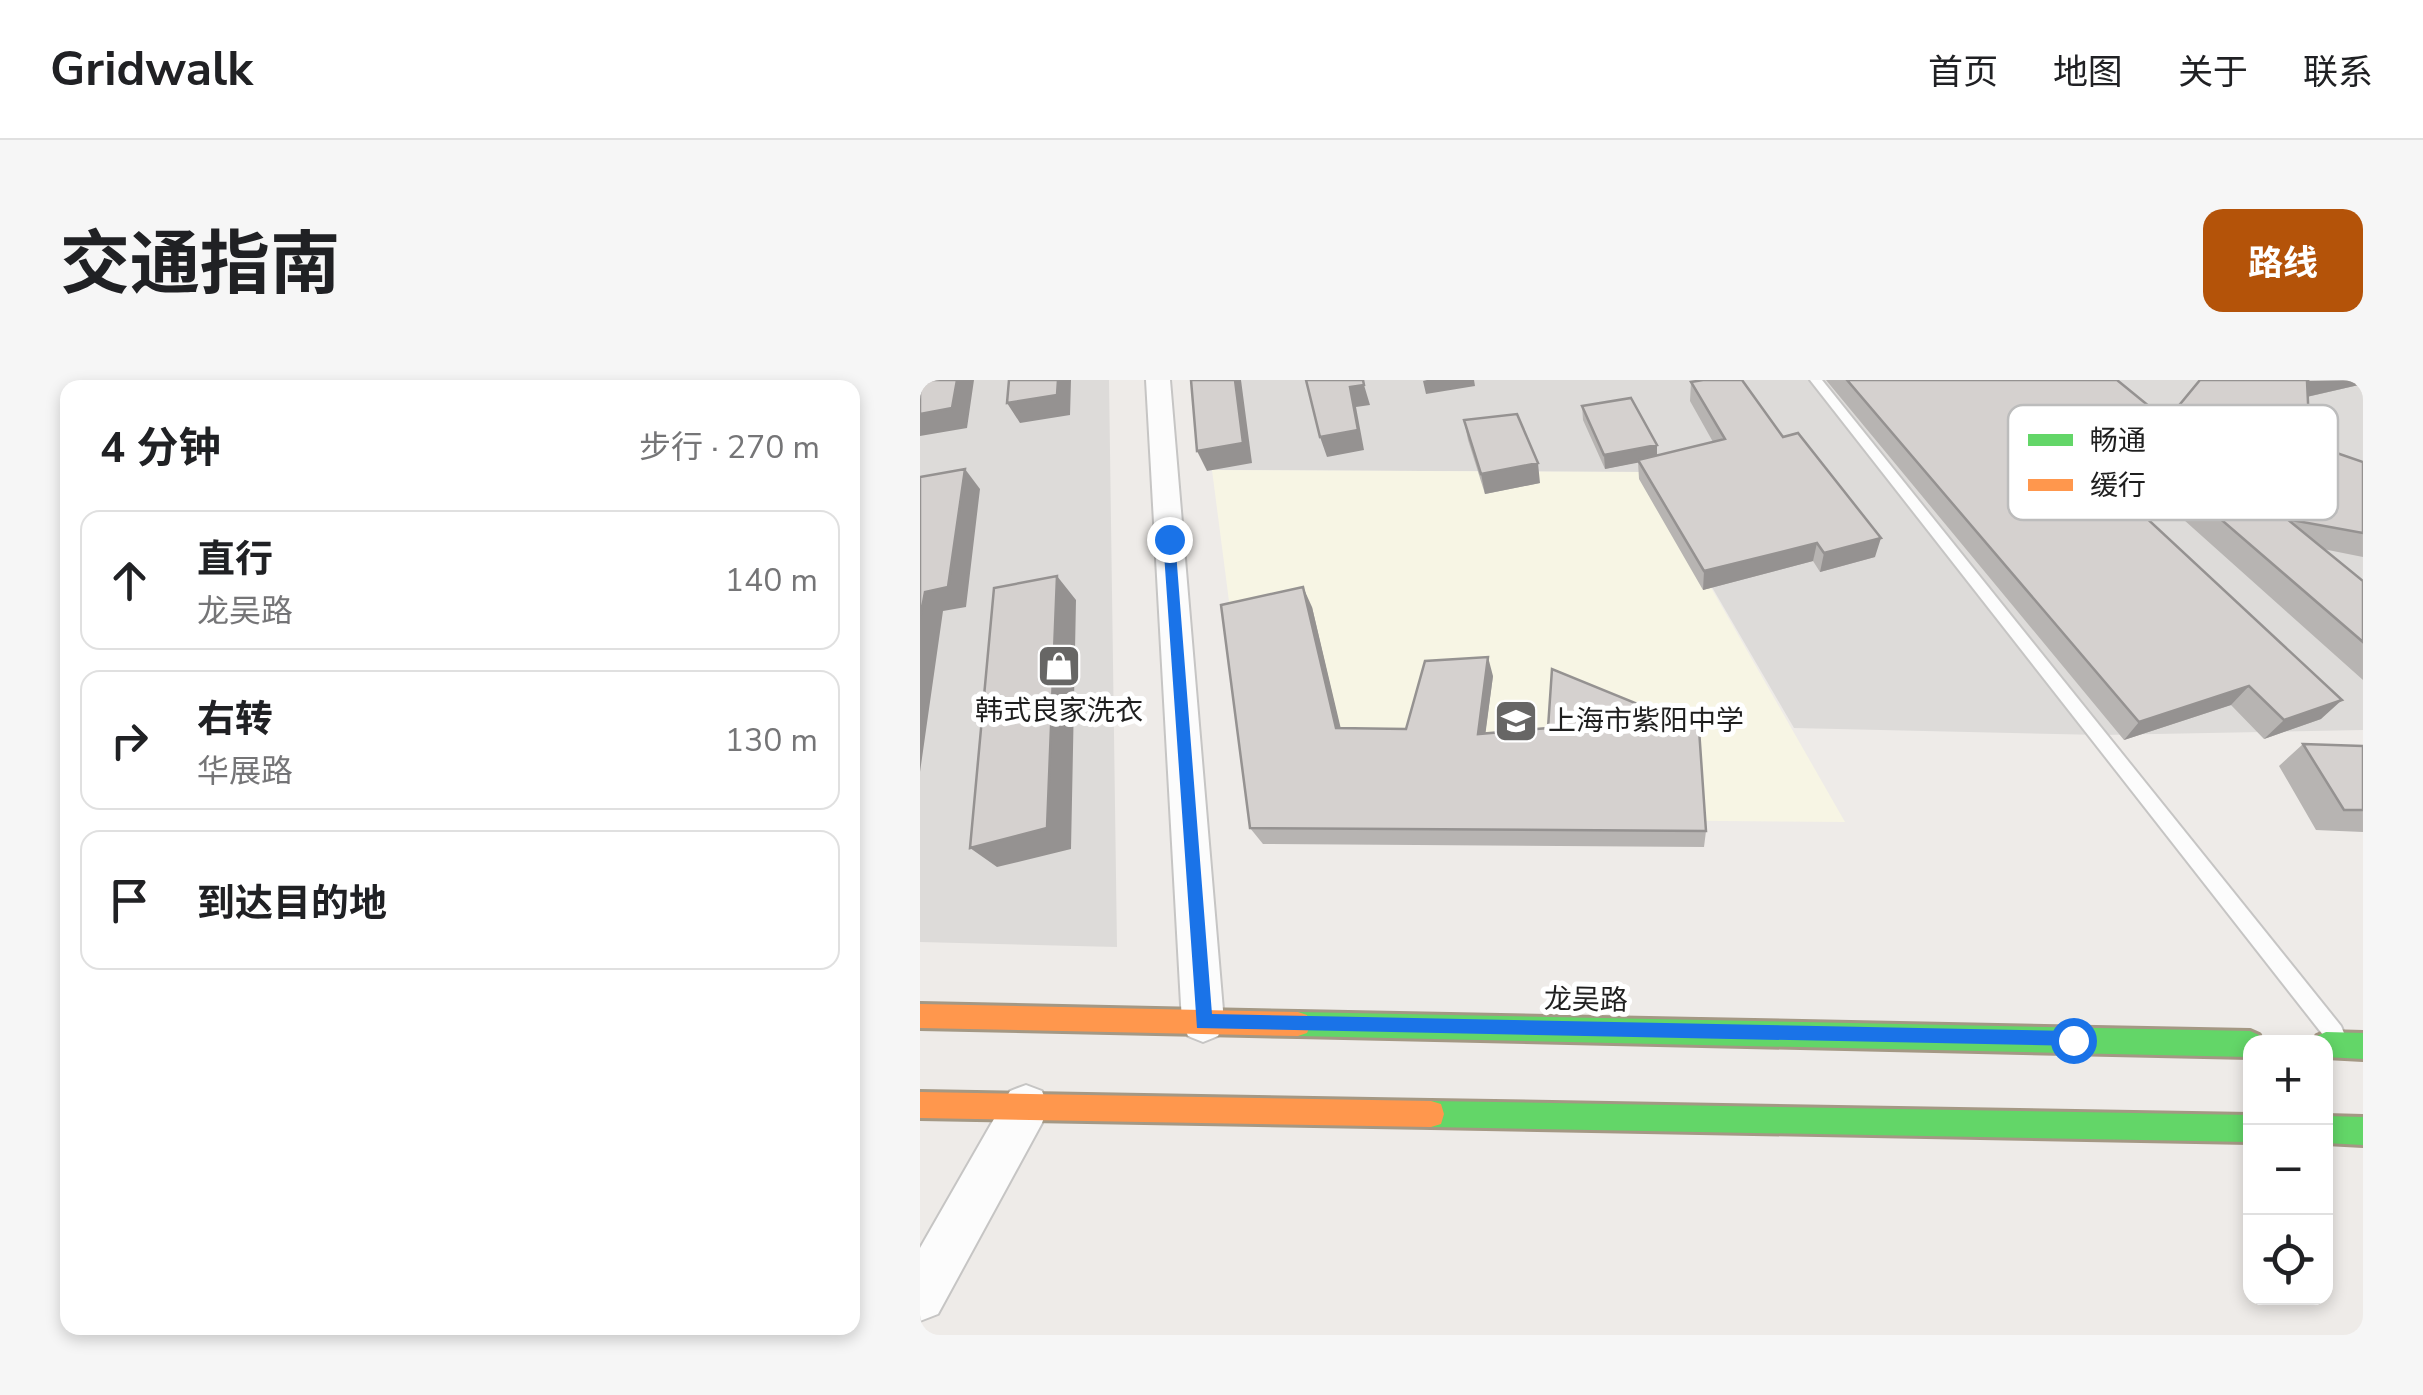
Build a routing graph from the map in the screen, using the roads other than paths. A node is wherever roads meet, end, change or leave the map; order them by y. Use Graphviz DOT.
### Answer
graph roads {
  1 [pos="1158,380"];
  2 [pos="1816,380"];
  3 [pos="920,1016"];
  4 [pos="1203,1022"];
  5 [pos="2243,1044"];
  6 [pos="2344,1046"];
  7 [pos="920,1105"];
  8 [pos="1026,1107"];
  9 [pos="2243,1128"];
  10 [pos="2333,1130"];
  11 [pos="2363,1131"];
  12 [pos="920,1296"];
  1 -- 4 [label="street"];
  2 -- 6 [label="lane"];
  3 -- 4 [label="main road, 龙吴路"];
  4 -- 5 [label="main road, 龙吴路"];
  7 -- 8 [label="main road"];
  8 -- 9 [label="main road"];
  8 -- 12 [label="street"];
  10 -- 11 [label="main road"];
}
